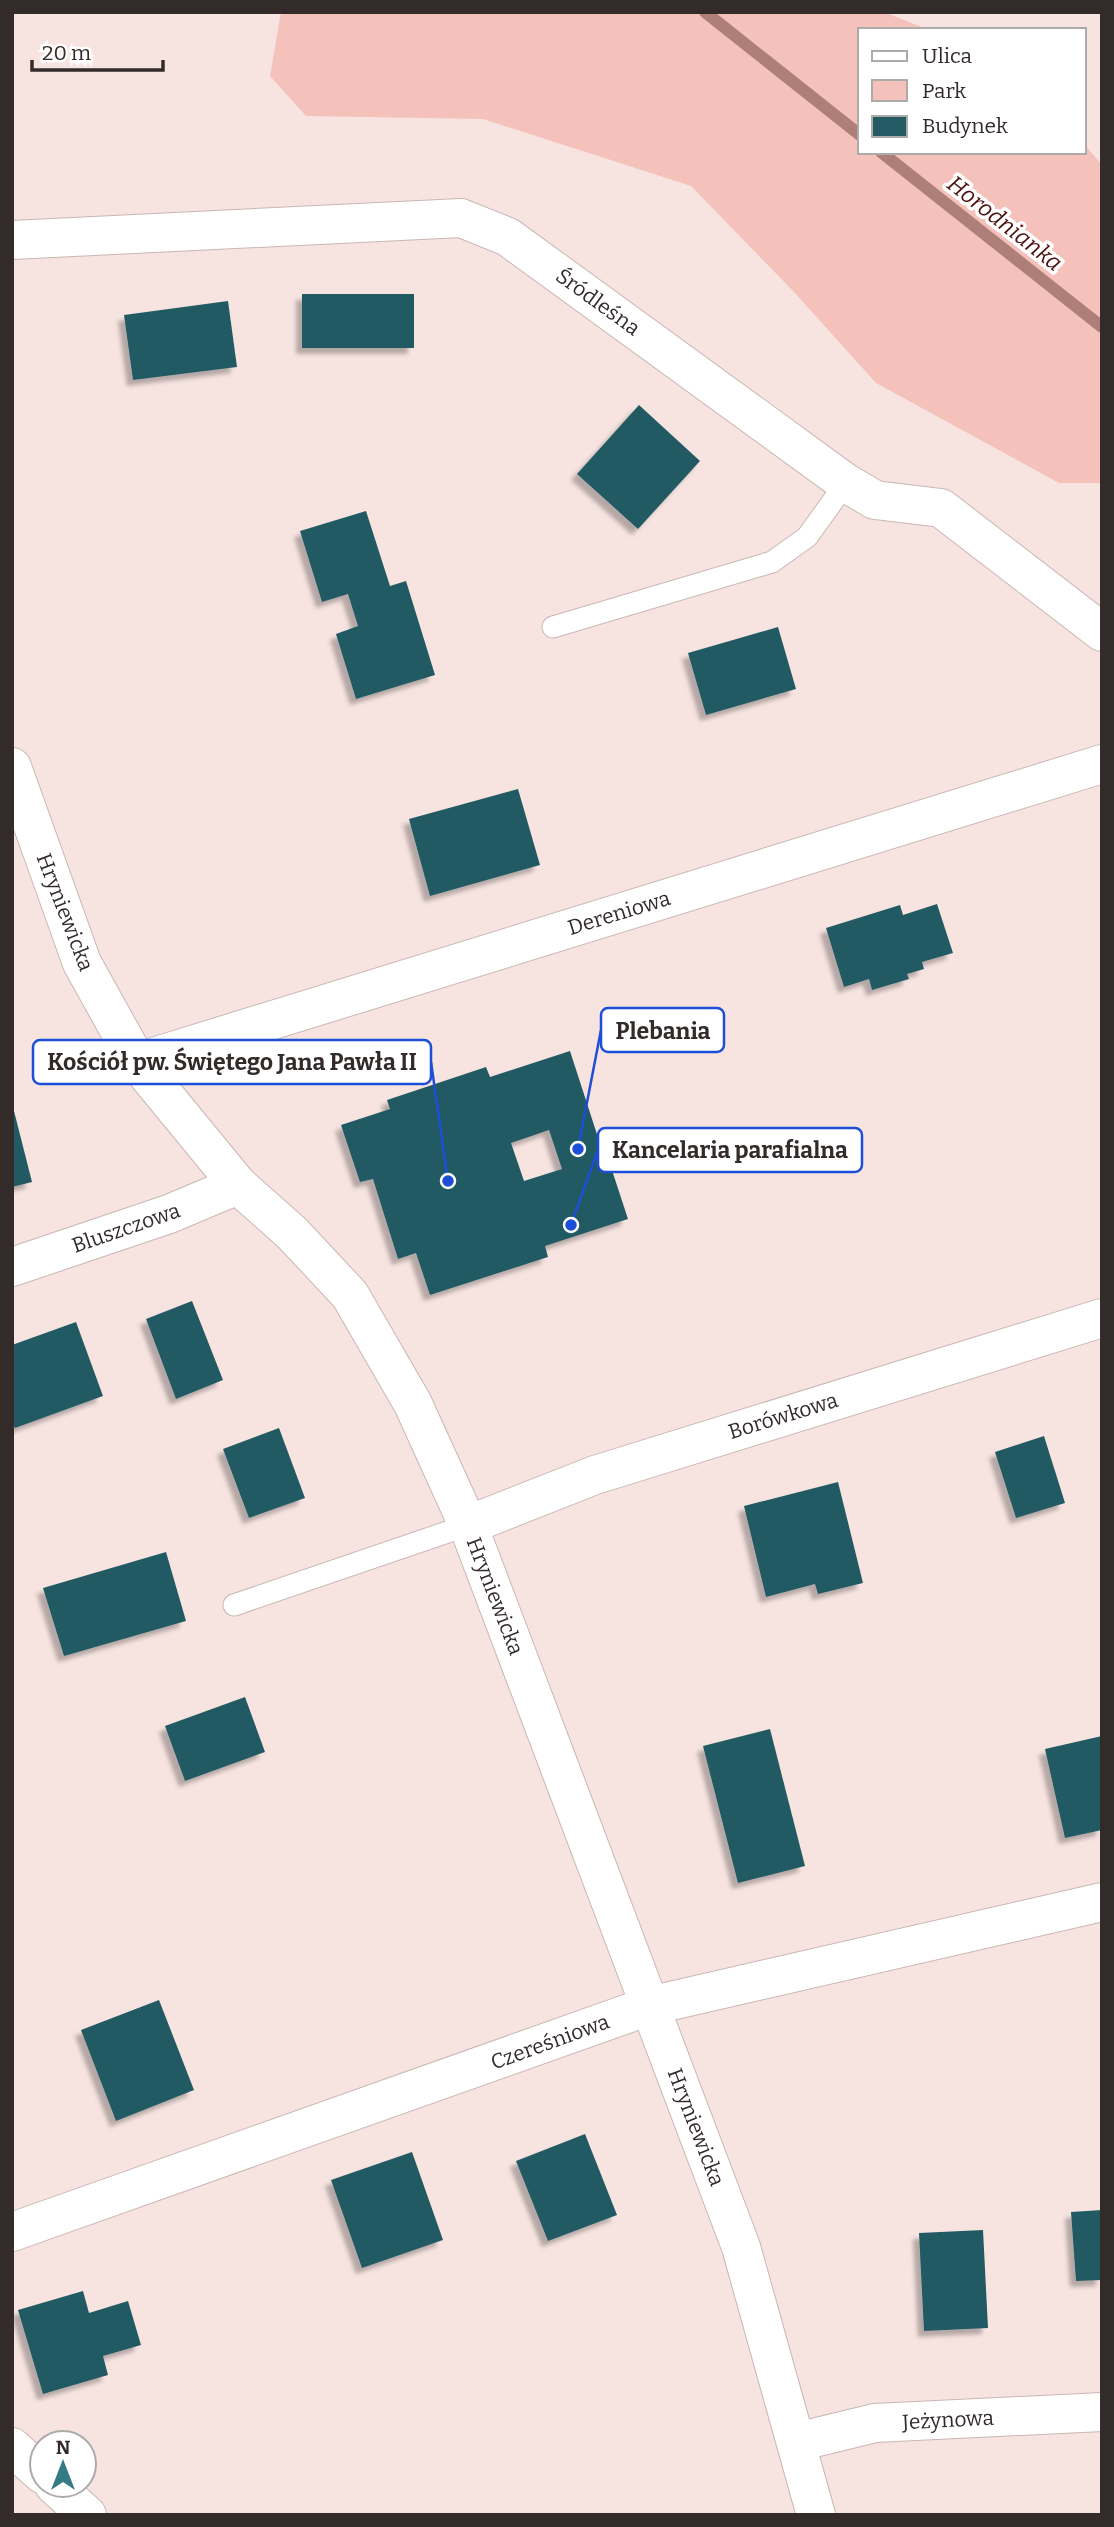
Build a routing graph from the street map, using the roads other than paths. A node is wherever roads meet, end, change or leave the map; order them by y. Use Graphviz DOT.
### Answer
graph roads {
  1 [pos="12,240"];
  2 [pos="846,483"];
  3 [pos="553,627"];
  4 [pos="1102,632"];
  5 [pos="1102,764"];
  6 [pos="12,766"];
  7 [pos="137,1062"];
  8 [pos="238,1185"];
  9 [pos="12,1267"];
  10 [pos="1102,1318"];
  11 [pos="468,1524"];
  12 [pos="234,1605"];
  13 [pos="1102,1902"];
  14 [pos="649,2006"];
  15 [pos="12,2232"];
  16 [pos="1102,2412"];
  17 [pos="797,2442"];
  18 [pos="12,2447"];
  19 [pos="28,2461"];
  20 [pos="69,2499"];
  21 [pos="87,2515"];
  22 [pos="816,2515"];
  1 -- 2 [label="street, Śródleśna"];
  2 -- 3 [label="lane"];
  2 -- 4 [label="street, Śródleśna"];
  5 -- 7 [label="street, Dereniowa"];
  6 -- 7 [label="street, Hryniewicka"];
  7 -- 8 [label="street, Hryniewicka"];
  8 -- 9 [label="street, Bluszczowa"];
  8 -- 11 [label="street, Hryniewicka"];
  10 -- 11 [label="street, Borówkowa"];
  11 -- 12 [label="lane"];
  11 -- 14 [label="street, Hryniewicka"];
  13 -- 14 [label="street, Czereśniowa"];
  14 -- 15 [label="street, Czereśniowa"];
  14 -- 17 [label="street, Hryniewicka"];
  16 -- 17 [label="street, Jeżynowa"];
  17 -- 22 [label="street, Hryniewicka"];
  18 -- 19 [label="street"];
  20 -- 21 [label="street"];
}
